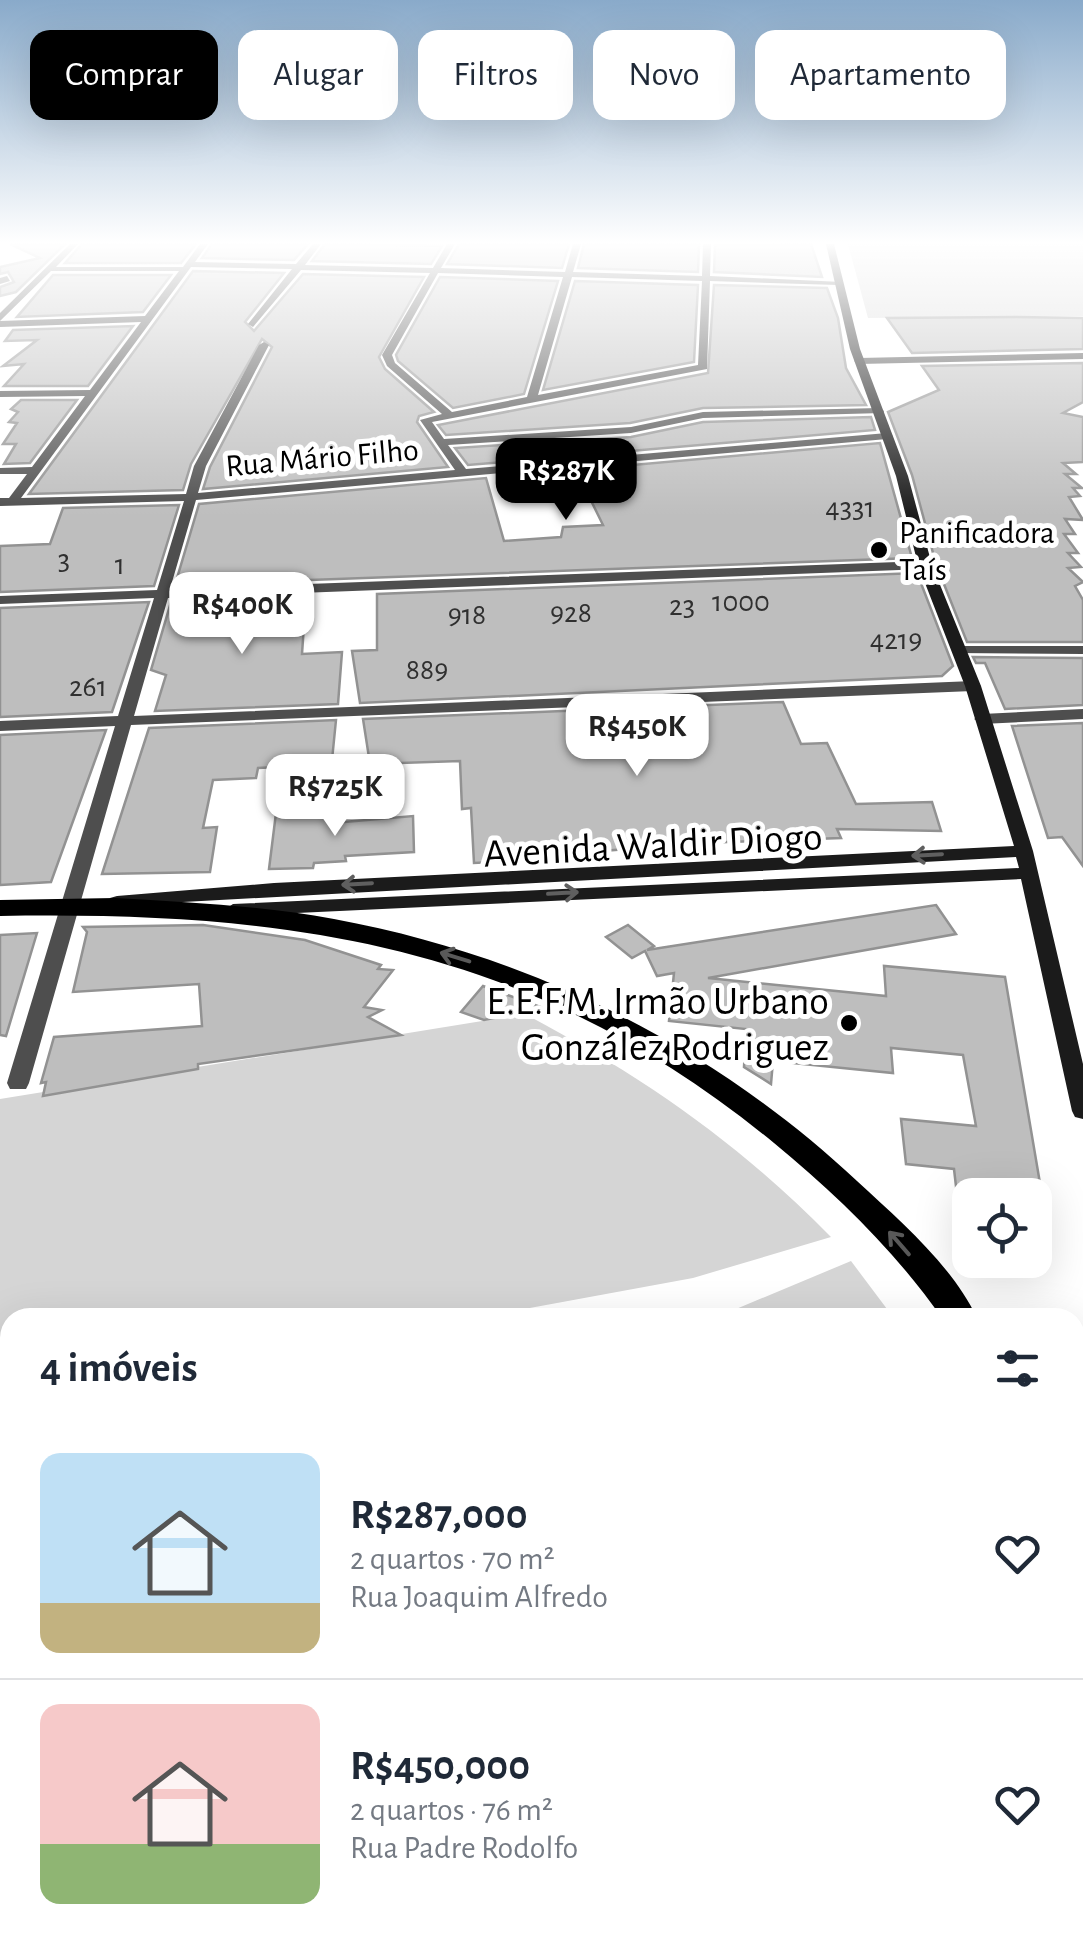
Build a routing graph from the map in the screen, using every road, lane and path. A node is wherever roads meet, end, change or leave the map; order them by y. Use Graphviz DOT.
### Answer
graph roads {
  1 [pos="134,335"];
  2 [pos="401,335"];
  3 [pos="550,335"];
  4 [pos="702,335"];
  5 [pos="852,335"];
  6 [pos="264,345"];
  7 [pos="1083,356"];
  8 [pos="859,360"];
  9 [pos="92,393"];
  10 [pos="0,394"];
  11 [pos="532,399"];
  12 [pos="878,410"];
  13 [pos="448,413"];
  14 [pos="887,436"];
  15 [pos="442,442"];
  16 [pos="32,470"];
  17 [pos="0,471"];
  18 [pos="462,472"];
  19 [pos="192,497"];
  20 [pos="6,502"];
  21 [pos="926,565"];
  22 [pos="162,595"];
  23 [pos="0,600"];
  24 [pos="959,650"];
  25 [pos="1083,650"];
  26 [pos="973,686"];
  27 [pos="1083,714"];
  28 [pos="982,719"];
  29 [pos="123,721"];
  30 [pos="0,726"];
  31 [pos="1024,851"];
  32 [pos="1030,873"];
  33 [pos="669,878"];
  34 [pos="99,903"];
  35 [pos="68,904"];
  36 [pos="0,908"];
  37 [pos="221,910"];
  38 [pos="18,1083"];
  39 [pos="1083,1111"];
  40 [pos="953,1308"];
  1 -- 9 [label="street"];
  2 -- 13 [label="street"];
  3 -- 11 [label="street"];
  4 -- 11 [label="street"];
  5 -- 8 [label="main road"];
  6 -- 19 [label="street"];
  7 -- 8 [label="street"];
  8 -- 12 [label="main road"];
  9 -- 10 [label="street"];
  9 -- 16 [label="street"];
  11 -- 13 [label="street"];
  12 -- 14 [label="main road"];
  12 -- 15 [label="street"];
  13 -- 15 [label="street"];
  14 -- 18 [label="street, Rua Mário Filho"];
  14 -- 21 [label="main road"];
  15 -- 18 [label="street"];
  16 -- 17 [label="street"];
  16 -- 20 [label="street"];
  18 -- 19 [label="street, Rua Mário Filho"];
  19 -- 20 [label="street, Rua Mário Filho"];
  19 -- 22 [label="street"];
  21 -- 22 [label="street"];
  21 -- 24 [label="main road"];
  22 -- 23 [label="street"];
  22 -- 29 [label="street"];
  24 -- 25 [label="street"];
  24 -- 26 [label="main road"];
  26 -- 28 [label="main road"];
  26 -- 29 [label="street"];
  27 -- 28 [label="street"];
  28 -- 31 [label="main road"];
  29 -- 30 [label="street"];
  29 -- 35 [label="street"];
  31 -- 32 [label="main road"];
  31 -- 33 [label="main road, Avenida Waldir Diogo, one-way"];
  32 -- 33 [label="main road, Avenida Waldir Diogo"];
  32 -- 39 [label="main road"];
  33 -- 34 [label="main road, Avenida Waldir Diogo, one-way"];
  37 -- 33 [label="main road, Avenida Waldir Diogo, one-way"];
  34 -- 35 [label="main road, Avenida Waldir Diogo"];
  34 -- 37 [label="main road, Avenida Waldir Diogo"];
  35 -- 36 [label="main road, Avenida Waldir Diogo"];
  35 -- 38 [label="street"];
  40 -- 37 [label="main road, Avenida Waldir Diogo, one-way"];
}
